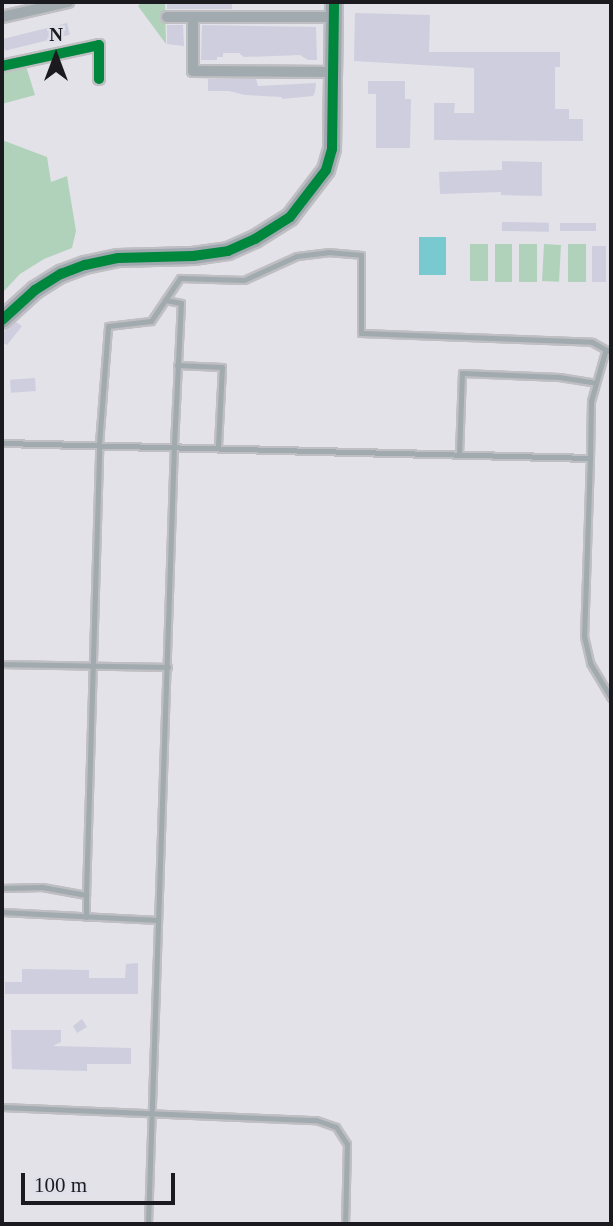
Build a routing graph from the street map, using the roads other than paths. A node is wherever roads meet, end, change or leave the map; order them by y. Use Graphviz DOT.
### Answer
graph roads {
  1 [pos="68,2"];
  2 [pos="334,10"];
  3 [pos="2,17"];
  4 [pos="167,17"];
  5 [pos="193,18"];
  6 [pos="2,66"];
  7 [pos="333,72"];
  8 [pos="99,79"];
  9 [pos="165,300"];
  10 [pos="2,320"];
  11 [pos="609,350"];
  12 [pos="177,365"];
  13 [pos="595,383"];
  14 [pos="2,443"];
  15 [pos="99,444"];
  16 [pos="173,445"];
  17 [pos="218,446"];
  18 [pos="459,454"];
  19 [pos="590,458"];
  20 [pos="2,664"];
  21 [pos="93,665"];
  22 [pos="168,667"];
  23 [pos="611,698"];
  24 [pos="2,888"];
  25 [pos="86,895"];
  26 [pos="2,912"];
  27 [pos="86,917"];
  28 [pos="158,920"];
  29 [pos="2,1107"];
  30 [pos="152,1113"];
  31 [pos="148,1224"];
  32 [pos="345,1224"];
  1 -- 3 [label="street"];
  2 -- 5 [label="street"];
  2 -- 7 [label="street"];
  4 -- 5 [label="street"];
  5 -- 7 [label="street"];
  6 -- 8 [label="street"];
  7 -- 10 [label="street"];
  9 -- 11 [label="lane"];
  9 -- 12 [label="lane"];
  9 -- 15 [label="lane"];
  11 -- 13 [label="lane"];
  12 -- 16 [label="lane"];
  12 -- 17 [label="lane"];
  13 -- 18 [label="lane"];
  13 -- 19 [label="lane"];
  14 -- 15 [label="lane"];
  15 -- 16 [label="lane"];
  15 -- 21 [label="lane"];
  16 -- 17 [label="lane"];
  16 -- 22 [label="lane"];
  17 -- 18 [label="lane"];
  18 -- 19 [label="lane"];
  19 -- 23 [label="lane"];
  20 -- 21 [label="lane"];
  21 -- 22 [label="lane"];
  21 -- 25 [label="lane"];
  22 -- 28 [label="lane"];
  24 -- 25 [label="lane"];
  25 -- 27 [label="lane"];
  26 -- 27 [label="lane"];
  27 -- 28 [label="lane"];
  28 -- 30 [label="lane"];
  29 -- 30 [label="lane"];
  30 -- 31 [label="lane"];
  30 -- 32 [label="lane"];
}
